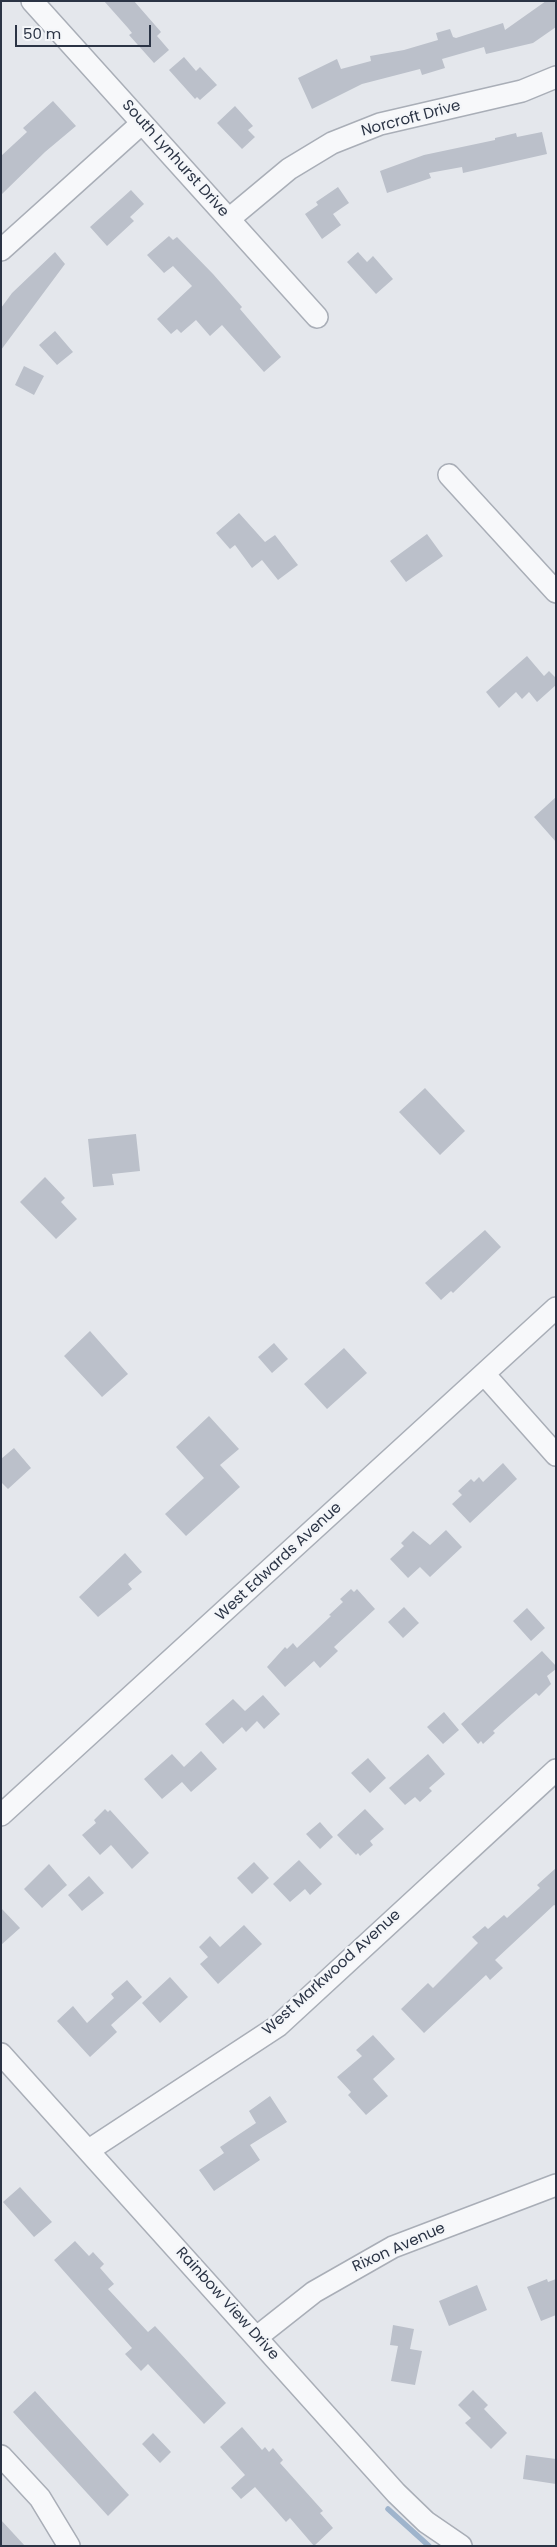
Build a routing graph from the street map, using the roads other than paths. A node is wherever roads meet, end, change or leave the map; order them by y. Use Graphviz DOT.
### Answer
graph roads {
  1 [pos="32,1"];
  2 [pos="556,77"];
  3 [pos="142,123"];
  4 [pos="229,219"];
  5 [pos="1,250"];
  6 [pos="317,317"];
  7 [pos="449,475"];
  8 [pos="556,592"];
  9 [pos="556,1308"];
  10 [pos="484,1374"];
  11 [pos="556,1455"];
  12 [pos="556,1770"];
  13 [pos="1,1815"];
  14 [pos="1,2054"];
  15 [pos="88,2150"];
  16 [pos="556,2185"];
  17 [pos="257,2337"];
  18 [pos="1,2456"];
  19 [pos="69,2546"];
  20 [pos="461,2546"];
  1 -- 3 [label="street, South Lynhurst Drive"];
  2 -- 4 [label="street, Norcroft Drive"];
  3 -- 4 [label="street, South Lynhurst Drive"];
  3 -- 5 [label="street"];
  4 -- 6 [label="street, South Lynhurst Drive"];
  7 -- 8 [label="street"];
  9 -- 10 [label="street, West Edwards Avenue"];
  10 -- 11 [label="street"];
  10 -- 13 [label="street, West Edwards Avenue"];
  12 -- 15 [label="street, West Markwood Avenue"];
  14 -- 15 [label="street, Rainbow View Drive"];
  15 -- 17 [label="street, Rainbow View Drive"];
  16 -- 17 [label="street, Rixon Avenue"];
  17 -- 20 [label="street, Rainbow View Drive"];
  18 -- 19 [label="street"];
}
